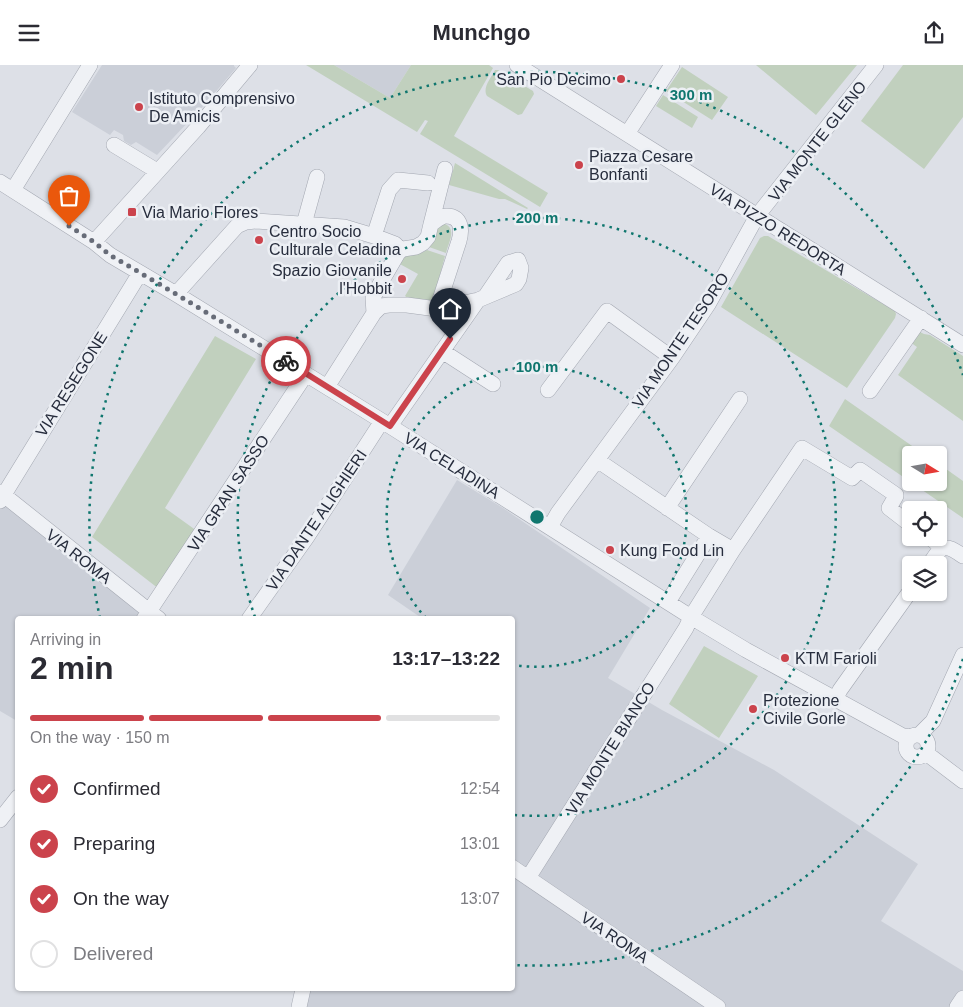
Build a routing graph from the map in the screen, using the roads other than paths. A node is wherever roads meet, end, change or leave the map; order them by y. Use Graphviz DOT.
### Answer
graph roads {
  1 [pos="90,65"];
  2 [pos="250,65"];
  3 [pos="517,65"];
  4 [pos="672,65"];
  5 [pos="876,65"];
  6 [pos="627,134"];
  7 [pos="114,145"];
  8 [pos="445,169"];
  9 [pos="156,171"];
  10 [pos="317,177"];
  11 [pos="428,183"];
  12 [pos="6,186"];
  13 [pos="757,216"];
  14 [pos="304,224"];
  15 [pos="431,224"];
  16 [pos="374,236"];
  17 [pos="94,242"];
  18 [pos="398,253"];
  19 [pos="140,273"];
  20 [pos="176,294"];
  21 [pos="437,309"];
  22 [pos="374,313"];
  23 [pos="921,318"];
  24 [pos="458,327"];
  25 [pos="963,345"];
  26 [pos="442,351"];
  27 [pos="672,357"];
  28 [pos="306,374"];
  29 [pos="492,384"];
  30 [pos="327,387"];
  31 [pos="548,390"];
  32 [pos="870,391"];
  33 [pos="740,399"];
  34 [pos="386,423"];
  35 [pos="597,459"];
  36 [pos="1,496"];
  37 [pos="667,507"];
  38 [pos="902,518"];
  39 [pos="550,527"];
  40 [pos="709,536"];
  41 [pos="940,546"];
  42 [pos="943,548"];
  43 [pos="733,550"];
  44 [pos="936,556"];
  45 [pos="963,557"];
  46 [pos="903,601"];
  47 [pos="668,602"];
  48 [pos="151,616"];
  49 [pos="251,616"];
  50 [pos="691,617"];
  51 [pos="963,655"];
  52 [pos="836,700"];
  53 [pos="915,736"];
  54 [pos="963,781"];
  55 [pos="15,801"];
  56 [pos="0,820"];
  57 [pos="515,869"];
  58 [pos="528,878"];
  59 [pos="303,991"];
  60 [pos="963,998"];
  61 [pos="712,1005"];
  62 [pos="299,1007"];
  63 [pos="957,1007"];
  1 -- 12 [label="street"];
  2 -- 9 [label="street"];
  3 -- 6 [label="street, VIA PIZZO REDORTA"];
  4 -- 6 [label="street"];
  5 -- 13 [label="street, VIA MONTE GLENO"];
  6 -- 13 [label="street, VIA PIZZO REDORTA"];
  7 -- 9 [label="street"];
  8 -- 15 [label="street"];
  9 -- 17 [label="street"];
  10 -- 14 [label="street"];
  11 -- 16 [label="street"];
  12 -- 17 [label="street, VIA CELADINA"];
  13 -- 23 [label="street, VIA PIZZO REDORTA"];
  13 -- 27 [label="street, VIA MONTE TESORO"];
  14 -- 16 [label="street"];
  14 -- 20 [label="street"];
  15 -- 18 [label="street"];
  15 -- 21 [label="street"];
  16 -- 18 [label="street"];
  17 -- 19 [label="street, VIA CELADINA"];
  18 -- 22 [label="street"];
  19 -- 20 [label="street, VIA CELADINA"];
  19 -- 36 [label="street, VIA RESEGONE"];
  20 -- 28 [label="street, VIA CELADINA"];
  21 -- 22 [label="street"];
  21 -- 24 [label="street"];
  21 -- 24 [label="street, VIA DANTE ALIGHIERI"];
  22 -- 30 [label="street"];
  23 -- 25 [label="street, VIA PIZZO REDORTA"];
  23 -- 32 [label="street"];
  24 -- 26 [label="street, VIA DANTE ALIGHIERI"];
  26 -- 29 [label="street"];
  26 -- 34 [label="street, VIA DANTE ALIGHIERI"];
  27 -- 31 [label="street"];
  27 -- 35 [label="street, VIA MONTE TESORO"];
  28 -- 30 [label="street, VIA CELADINA"];
  28 -- 48 [label="street, VIA GRAN SASSO"];
  30 -- 34 [label="street, VIA CELADINA"];
  33 -- 37 [label="street"];
  34 -- 39 [label="street, VIA CELADINA"];
  34 -- 49 [label="street, VIA DANTE ALIGHIERI"];
  35 -- 37 [label="street"];
  35 -- 39 [label="street, VIA MONTE TESORO"];
  36 -- 48 [label="street, VIA ROMA"];
  37 -- 40 [label="street"];
  38 -- 43 [label="street, VIA MONTE BIANCO"];
  39 -- 47 [label="street, VIA CELADINA"];
  40 -- 43 [label="street"];
  40 -- 47 [label="street"];
  41 -- 42 [label="street"];
  42 -- 44 [label="street"];
  42 -- 45 [label="street"];
  43 -- 50 [label="street, VIA MONTE BIANCO"];
  46 -- 52 [label="street"];
  47 -- 50 [label="street, VIA CELADINA"];
  50 -- 52 [label="street, VIA CELADINA"];
  50 -- 58 [label="street, VIA MONTE BIANCO"];
  51 -- 53 [label="street"];
  52 -- 53 [label="street, VIA CELADINA"];
  53 -- 54 [label="street"];
  55 -- 56 [label="street"];
  57 -- 58 [label="street, VIA ROMA"];
  58 -- 61 [label="street, VIA ROMA"];
  59 -- 62 [label="street"];
  60 -- 63 [label="street"];
}
